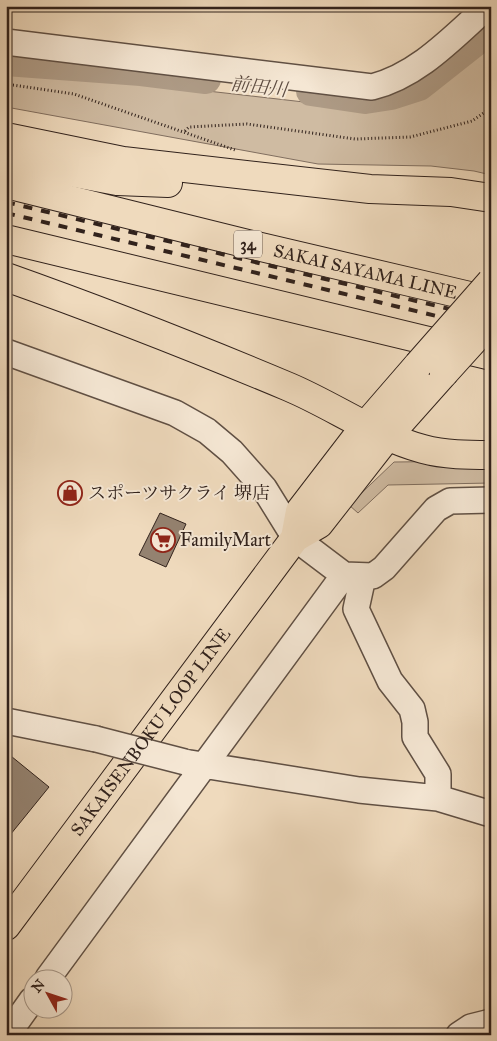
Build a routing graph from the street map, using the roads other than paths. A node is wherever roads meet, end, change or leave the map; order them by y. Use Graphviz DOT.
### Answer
graph roads {
  1 [pos="488,6"];
  2 [pos="6,42"];
  3 [pos="6,137"];
  4 [pos="6,160"];
  5 [pos="6,184"];
  6 [pos="370,189"];
  7 [pos="491,198"];
  8 [pos="6,239"];
  9 [pos="6,278"];
  10 [pos="491,282"];
  11 [pos="6,296"];
  12 [pos="491,301"];
  13 [pos="112,314"];
  14 [pos="491,320"];
  15 [pos="6,352"];
  16 [pos="491,356"];
  17 [pos="377,431"];
  18 [pos="491,455"];
  19 [pos="491,500"];
  20 [pos="295,538"];
  21 [pos="354,576"];
  22 [pos="6,720"];
  23 [pos="194,765"];
  24 [pos="438,798"];
  25 [pos="491,814"];
  26 [pos="6,926"];
  27 [pos="55,968"];
  28 [pos="491,1022"];
  29 [pos="459,1035"];
  1 -- 2 [label="street"];
  3 -- 6 [label="main road"];
  4 -- 6 [label="main road"];
  5 -- 12 [label="main road, SAKAI SAYAMA LINE / 34"];
  6 -- 7 [label="main road"];
  8 -- 16 [label="main road"];
  9 -- 13 [label="main road"];
  10 -- 17 [label="main road, SAKAISENBOKU LOOP LINE, bridge"];
  11 -- 13 [label="main road"];
  13 -- 17 [label="main road"];
  14 -- 17 [label="main road, SAKAISENBOKU LOOP LINE, bridge"];
  15 -- 20 [label="street"];
  17 -- 18 [label="main road"];
  17 -- 20 [label="main road, SAKAISENBOKU LOOP LINE"];
  19 -- 21 [label="street"];
  20 -- 21 [label="street"];
  20 -- 26 [label="main road, SAKAISENBOKU LOOP LINE"];
  21 -- 23 [label="street"];
  21 -- 24 [label="street"];
  22 -- 23 [label="street, bridge"];
  23 -- 24 [label="street"];
  23 -- 27 [label="street"];
  24 -- 25 [label="street"];
  28 -- 29 [label="street"];
}
